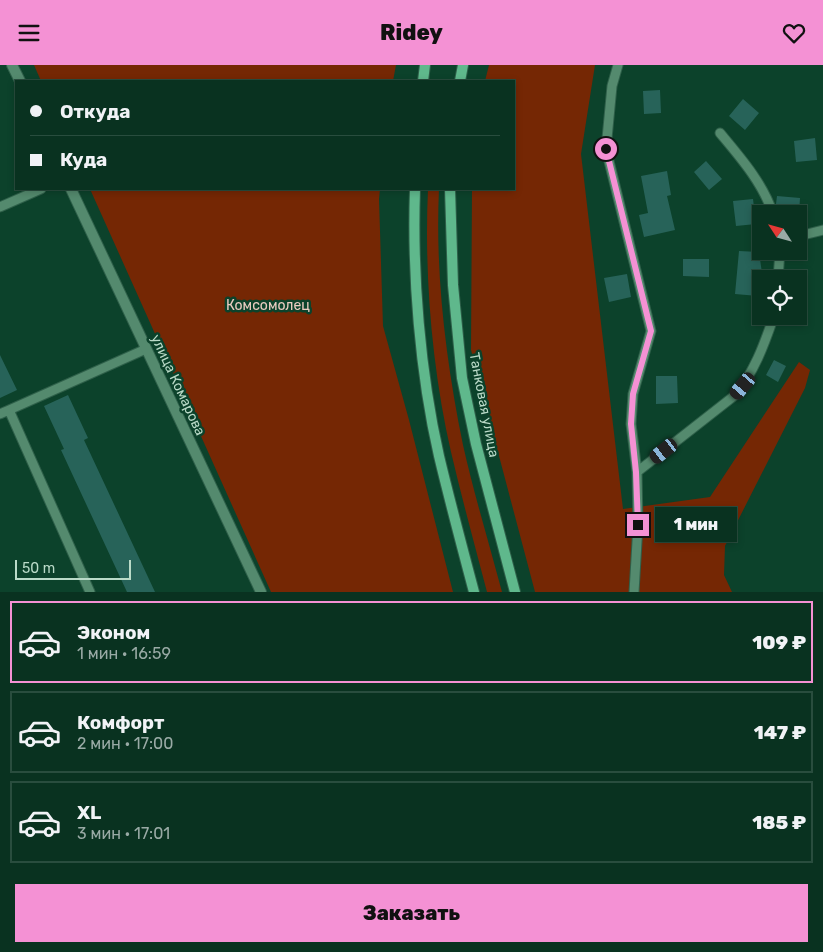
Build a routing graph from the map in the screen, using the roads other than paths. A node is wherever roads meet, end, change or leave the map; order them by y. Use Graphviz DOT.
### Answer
graph roads {
  1 [pos="12,65"];
  2 [pos="425,65"];
  3 [pos="463,65"];
  4 [pos="618,65"];
  5 [pos="20,80"];
  6 [pos="423,80"];
  7 [pos="460,80"];
  8 [pos="720,133"];
  9 [pos="39,190"];
  10 [pos="71,190"];
  11 [pos="415,190"];
  12 [pos="450,190"];
  13 [pos="771,205"];
  14 [pos="0,207"];
  15 [pos="823,230"];
  16 [pos="808,234"];
  17 [pos="771,325"];
  18 [pos="146,349"];
  19 [pos="9,410"];
  20 [pos="0,414"];
  21 [pos="636,472"];
  22 [pos="90,592"];
  23 [pos="261,592"];
  24 [pos="474,592"];
  25 [pos="515,592"];
  26 [pos="634,592"];
  1 -- 5 [label="street"];
  2 -- 6 [label="main road"];
  3 -- 7 [label="main road"];
  4 -- 21 [label="lane"];
  8 -- 13 [label="lane"];
  9 -- 14 [label="lane"];
  10 -- 18 [label="street, улица Комарова"];
  11 -- 24 [label="main road"];
  12 -- 25 [label="main road, Танковая улица"];
  15 -- 16 [label="lane"];
  17 -- 21 [label="lane"];
  18 -- 19 [label="lane"];
  18 -- 23 [label="street, улица Комарова"];
  19 -- 20 [label="lane"];
  19 -- 22 [label="lane"];
  21 -- 26 [label="lane"];
}
